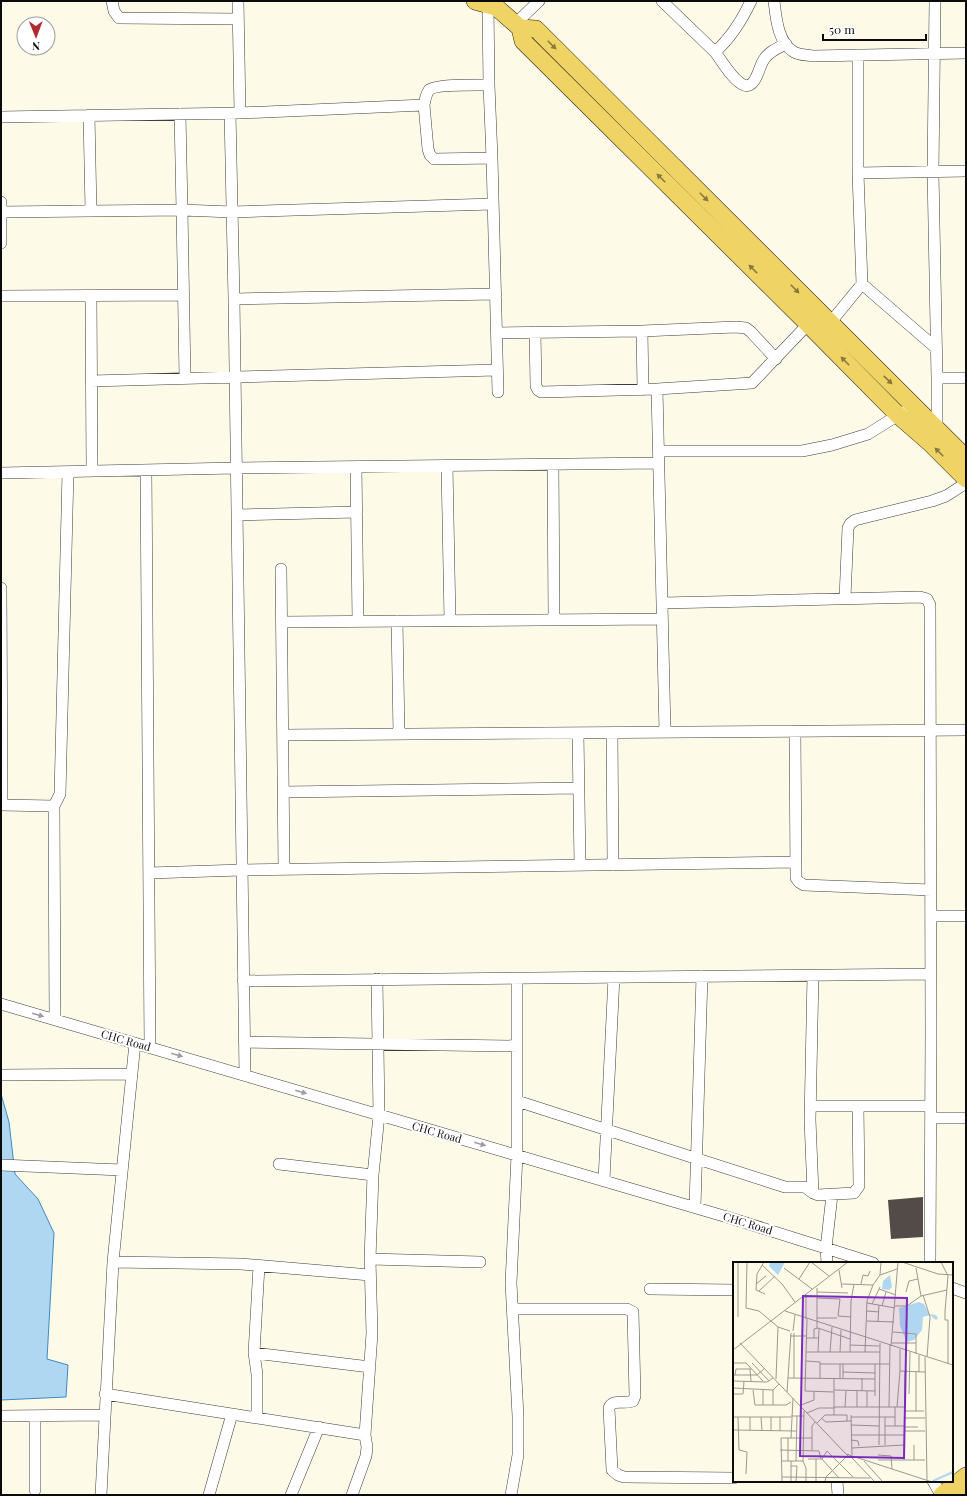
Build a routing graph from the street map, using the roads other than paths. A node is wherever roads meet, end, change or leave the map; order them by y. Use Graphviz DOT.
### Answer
graph roads {
  1 [pos="112,1"];
  2 [pos="238,1"];
  3 [pos="539,1"];
  4 [pos="662,1"];
  5 [pos="751,1"];
  6 [pos="774,1"];
  7 [pos="935,1"];
  8 [pos="488,3"];
  9 [pos="238,19"];
  10 [pos="518,26"];
  11 [pos="786,44"];
  12 [pos="715,52"];
  13 [pos="966,53"];
  14 [pos="935,54"];
  15 [pos="858,55"];
  16 [pos="489,85"];
  17 [pos="424,105"];
  18 [pos="235,113"];
  19 [pos="180,114"];
  20 [pos="89,115"];
  21 [pos="1,117"];
  22 [pos="492,158"];
  23 [pos="966,171"];
  24 [pos="932,172"];
  25 [pos="858,173"];
  26 [pos="1,202"];
  27 [pos="493,204"];
  28 [pos="182,210"];
  29 [pos="91,211"];
  30 [pos="1,212"];
  31 [pos="232,212"];
  32 [pos="1,243"];
  33 [pos="862,284"];
  34 [pos="496,294"];
  35 [pos="184,295"];
  36 [pos="1,296"];
  37 [pos="91,296"];
  38 [pos="234,299"];
  39 [pos="819,320"];
  40 [pos="642,331"];
  41 [pos="535,332"];
  42 [pos="497,333"];
  43 [pos="936,348"];
  44 [pos="776,359"];
  45 [pos="498,370"];
  46 [pos="235,377"];
  47 [pos="185,378"];
  48 [pos="937,378"];
  49 [pos="966,378"];
  50 [pos="91,381"];
  51 [pos="643,390"];
  52 [pos="656,390"];
  53 [pos="498,392"];
  54 [pos="913,405"];
  55 [pos="898,415"];
  56 [pos="937,428"];
  57 [pos="658,451"];
  58 [pos="966,458"];
  59 [pos="658,463"];
  60 [pos="553,464"];
  61 [pos="356,466"];
  62 [pos="447,466"];
  63 [pos="236,468"];
  64 [pos="146,470"];
  65 [pos="92,471"];
  66 [pos="68,472"];
  67 [pos="1,473"];
  68 [pos="966,481"];
  69 [pos="357,512"];
  70 [pos="237,515"];
  71 [pos="281,569"];
  72 [pos="1,588"];
  73 [pos="845,598"];
  74 [pos="662,603"];
  75 [pos="662,619"];
  76 [pos="450,620"];
  77 [pos="554,620"];
  78 [pos="358,621"];
  79 [pos="397,621"];
  80 [pos="282,622"];
  81 [pos="931,730"];
  82 [pos="966,730"];
  83 [pos="795,731"];
  84 [pos="665,732"];
  85 [pos="578,733"];
  86 [pos="612,733"];
  87 [pos="399,734"];
  88 [pos="283,735"];
  89 [pos="578,788"];
  90 [pos="283,792"];
  91 [pos="2,805"];
  92 [pos="54,806"];
  93 [pos="796,862"];
  94 [pos="613,865"];
  95 [pos="580,866"];
  96 [pos="242,870"];
  97 [pos="284,870"];
  98 [pos="149,872"];
  99 [pos="931,890"];
  100 [pos="931,916"];
  101 [pos="966,916"];
  102 [pos="931,974"];
  103 [pos="813,975"];
  104 [pos="702,976"];
  105 [pos="614,977"];
  106 [pos="517,978"];
  107 [pos="377,980"];
  108 [pos="244,981"];
  109 [pos="1,1004"];
  110 [pos="55,1019"];
  111 [pos="244,1042"];
  112 [pos="135,1043"];
  113 [pos="378,1044"];
  114 [pos="517,1046"];
  115 [pos="150,1047"];
  116 [pos="132,1074"];
  117 [pos="1,1075"];
  118 [pos="245,1075"];
  119 [pos="517,1101"];
  120 [pos="811,1106"];
  121 [pos="858,1106"];
  122 [pos="931,1112"];
  123 [pos="379,1115"];
  124 [pos="966,1118"];
  125 [pos="606,1130"];
  126 [pos="517,1155"];
  127 [pos="696,1158"];
  128 [pos="279,1164"];
  129 [pos="1,1165"];
  130 [pos="122,1170"];
  131 [pos="373,1175"];
  132 [pos="604,1180"];
  133 [pos="813,1193"];
  134 [pos="832,1194"];
  135 [pos="694,1207"];
  136 [pos="826,1248"];
  137 [pos="370,1260"];
  138 [pos="113,1262"];
  139 [pos="480,1262"];
  140 [pos="826,1262"];
  141 [pos="870,1262"];
  142 [pos="930,1262"];
  143 [pos="259,1266"];
  144 [pos="370,1275"];
  145 [pos="953,1288"];
  146 [pos="650,1289"];
  147 [pos="733,1290"];
  148 [pos="966,1293"];
  149 [pos="513,1309"];
  150 [pos="254,1353"];
  151 [pos="370,1367"];
  152 [pos="105,1394"];
  153 [pos="232,1414"];
  154 [pos="1,1416"];
  155 [pos="35,1416"];
  156 [pos="104,1416"];
  157 [pos="257,1418"];
  158 [pos="319,1427"];
  159 [pos="365,1435"];
  160 [pos="966,1476"];
  161 [pos="733,1478"];
  162 [pos="837,1482"];
  163 [pos="934,1482"];
  164 [pos="34,1490"];
  165 [pos="100,1495"];
  166 [pos="209,1495"];
  167 [pos="291,1495"];
  168 [pos="352,1495"];
  169 [pos="511,1495"];
  170 [pos="838,1495"];
  171 [pos="941,1495"];
  1 -- 9 [label="street"];
  2 -- 9 [label="street"];
  3 -- 10 [label="street"];
  4 -- 12 [label="street"];
  5 -- 12 [label="street"];
  6 -- 11 [label="street"];
  7 -- 14 [label="street"];
  8 -- 10 [label="main road"];
  8 -- 16 [label="street"];
  9 -- 18 [label="street"];
  10 -- 39 [label="main road"];
  11 -- 12 [label="street"];
  11 -- 15 [label="street"];
  13 -- 14 [label="street"];
  14 -- 15 [label="street"];
  14 -- 24 [label="street"];
  15 -- 25 [label="street"];
  16 -- 17 [label="street"];
  16 -- 22 [label="street"];
  17 -- 18 [label="street"];
  17 -- 22 [label="street"];
  18 -- 19 [label="street"];
  18 -- 31 [label="street"];
  19 -- 20 [label="street"];
  19 -- 28 [label="street"];
  20 -- 21 [label="street"];
  20 -- 29 [label="street"];
  22 -- 27 [label="street"];
  23 -- 24 [label="street"];
  24 -- 25 [label="street"];
  24 -- 43 [label="street"];
  25 -- 33 [label="street"];
  26 -- 30 [label="street"];
  27 -- 31 [label="street"];
  27 -- 34 [label="street"];
  28 -- 29 [label="street"];
  28 -- 31 [label="street"];
  28 -- 35 [label="street"];
  29 -- 30 [label="street"];
  30 -- 32 [label="street"];
  31 -- 38 [label="street"];
  33 -- 39 [label="street"];
  33 -- 43 [label="street"];
  34 -- 38 [label="street"];
  34 -- 42 [label="street"];
  35 -- 37 [label="street"];
  35 -- 47 [label="street"];
  36 -- 37 [label="street"];
  37 -- 50 [label="street"];
  38 -- 46 [label="street"];
  39 -- 44 [label="street"];
  39 -- 54 [label="main road, one-way"];
  55 -- 39 [label="main road, one-way"];
  40 -- 41 [label="street"];
  40 -- 44 [label="street"];
  40 -- 51 [label="street"];
  41 -- 42 [label="street"];
  41 -- 51 [label="street"];
  42 -- 45 [label="street"];
  43 -- 48 [label="street"];
  44 -- 52 [label="street"];
  45 -- 46 [label="street"];
  45 -- 53 [label="street"];
  46 -- 47 [label="street"];
  46 -- 63 [label="street"];
  47 -- 50 [label="street"];
  48 -- 49 [label="street"];
  48 -- 56 [label="street"];
  50 -- 65 [label="street"];
  51 -- 52 [label="street"];
  52 -- 57 [label="street"];
  54 -- 55 [label="street"];
  54 -- 56 [label="main road"];
  55 -- 57 [label="street"];
  68 -- 55 [label="main road, one-way"];
  56 -- 58 [label="main road"];
  57 -- 59 [label="street"];
  59 -- 60 [label="street"];
  59 -- 74 [label="street"];
  60 -- 62 [label="street"];
  60 -- 77 [label="street"];
  61 -- 62 [label="street"];
  61 -- 63 [label="street"];
  61 -- 69 [label="street"];
  62 -- 76 [label="street"];
  63 -- 64 [label="street"];
  63 -- 70 [label="street"];
  64 -- 65 [label="street"];
  64 -- 98 [label="street"];
  65 -- 66 [label="street"];
  66 -- 67 [label="street"];
  66 -- 92 [label="street"];
  68 -- 73 [label="street"];
  69 -- 70 [label="street"];
  69 -- 78 [label="street"];
  70 -- 96 [label="street"];
  71 -- 80 [label="street"];
  72 -- 91 [label="street"];
  73 -- 74 [label="street"];
  73 -- 81 [label="street"];
  74 -- 75 [label="street"];
  75 -- 77 [label="street"];
  75 -- 84 [label="street"];
  76 -- 77 [label="street"];
  76 -- 79 [label="street"];
  78 -- 79 [label="street"];
  78 -- 80 [label="street"];
  79 -- 87 [label="street"];
  80 -- 88 [label="street"];
  81 -- 82 [label="street"];
  81 -- 83 [label="street"];
  81 -- 99 [label="street"];
  83 -- 84 [label="street"];
  83 -- 93 [label="street"];
  84 -- 86 [label="street"];
  85 -- 86 [label="street"];
  85 -- 87 [label="street"];
  85 -- 89 [label="street"];
  86 -- 94 [label="street"];
  87 -- 88 [label="street"];
  88 -- 90 [label="street"];
  89 -- 90 [label="street"];
  89 -- 95 [label="street"];
  90 -- 97 [label="street"];
  91 -- 92 [label="street"];
  92 -- 110 [label="street"];
  93 -- 94 [label="street"];
  93 -- 99 [label="street"];
  94 -- 95 [label="street"];
  95 -- 97 [label="street"];
  96 -- 97 [label="street"];
  96 -- 98 [label="street"];
  96 -- 108 [label="street"];
  98 -- 115 [label="street"];
  99 -- 100 [label="street"];
  100 -- 101 [label="street"];
  100 -- 102 [label="street"];
  102 -- 103 [label="street"];
  102 -- 122 [label="street"];
  103 -- 104 [label="street"];
  103 -- 120 [label="street"];
  104 -- 105 [label="street"];
  104 -- 127 [label="street"];
  105 -- 106 [label="street"];
  105 -- 125 [label="street"];
  106 -- 107 [label="street"];
  106 -- 114 [label="street"];
  107 -- 108 [label="street"];
  107 -- 113 [label="street"];
  108 -- 111 [label="street"];
  109 -- 110 [label="street, CHC Road, one-way"];
  110 -- 112 [label="street, CHC Road"];
  111 -- 113 [label="street"];
  111 -- 118 [label="street"];
  112 -- 115 [label="street, CHC Road"];
  112 -- 116 [label="street"];
  113 -- 114 [label="street"];
  113 -- 123 [label="street"];
  114 -- 119 [label="street"];
  115 -- 118 [label="street, CHC Road, one-way"];
  116 -- 117 [label="street"];
  116 -- 130 [label="street"];
  118 -- 123 [label="street, CHC Road, one-way"];
  119 -- 125 [label="street"];
  119 -- 126 [label="street"];
  120 -- 121 [label="street"];
  120 -- 133 [label="street"];
  121 -- 122 [label="street"];
  121 -- 134 [label="street"];
  122 -- 124 [label="street"];
  122 -- 142 [label="street"];
  123 -- 126 [label="street, CHC Road, one-way"];
  123 -- 131 [label="street"];
  125 -- 127 [label="street"];
  125 -- 132 [label="street"];
  126 -- 132 [label="street, CHC Road"];
  126 -- 149 [label="street"];
  127 -- 133 [label="street"];
  127 -- 135 [label="street"];
  128 -- 131 [label="street"];
  129 -- 130 [label="street"];
  130 -- 138 [label="street"];
  131 -- 137 [label="street"];
  132 -- 135 [label="street, CHC Road"];
  133 -- 134 [label="street"];
  134 -- 136 [label="street"];
  135 -- 136 [label="street, CHC Road"];
  136 -- 140 [label="street"];
  136 -- 141 [label="street, CHC Road"];
  137 -- 139 [label="street"];
  137 -- 144 [label="street"];
  138 -- 143 [label="street"];
  138 -- 152 [label="street"];
  143 -- 144 [label="street"];
  143 -- 150 [label="street"];
  144 -- 151 [label="street"];
  145 -- 148 [label="street"];
  146 -- 147 [label="street"];
  149 -- 161 [label="street"];
  149 -- 169 [label="street"];
  150 -- 151 [label="street"];
  150 -- 157 [label="street"];
  151 -- 159 [label="street"];
  152 -- 153 [label="street"];
  152 -- 156 [label="street"];
  153 -- 157 [label="street"];
  153 -- 166 [label="street"];
  154 -- 155 [label="street"];
  155 -- 156 [label="street"];
  155 -- 164 [label="street"];
  156 -- 165 [label="street"];
  157 -- 158 [label="street"];
  158 -- 159 [label="street"];
  158 -- 167 [label="street"];
  159 -- 168 [label="street"];
  160 -- 171 [label="main road"];
  162 -- 170 [label="street"];
  163 -- 171 [label="street"];
}
